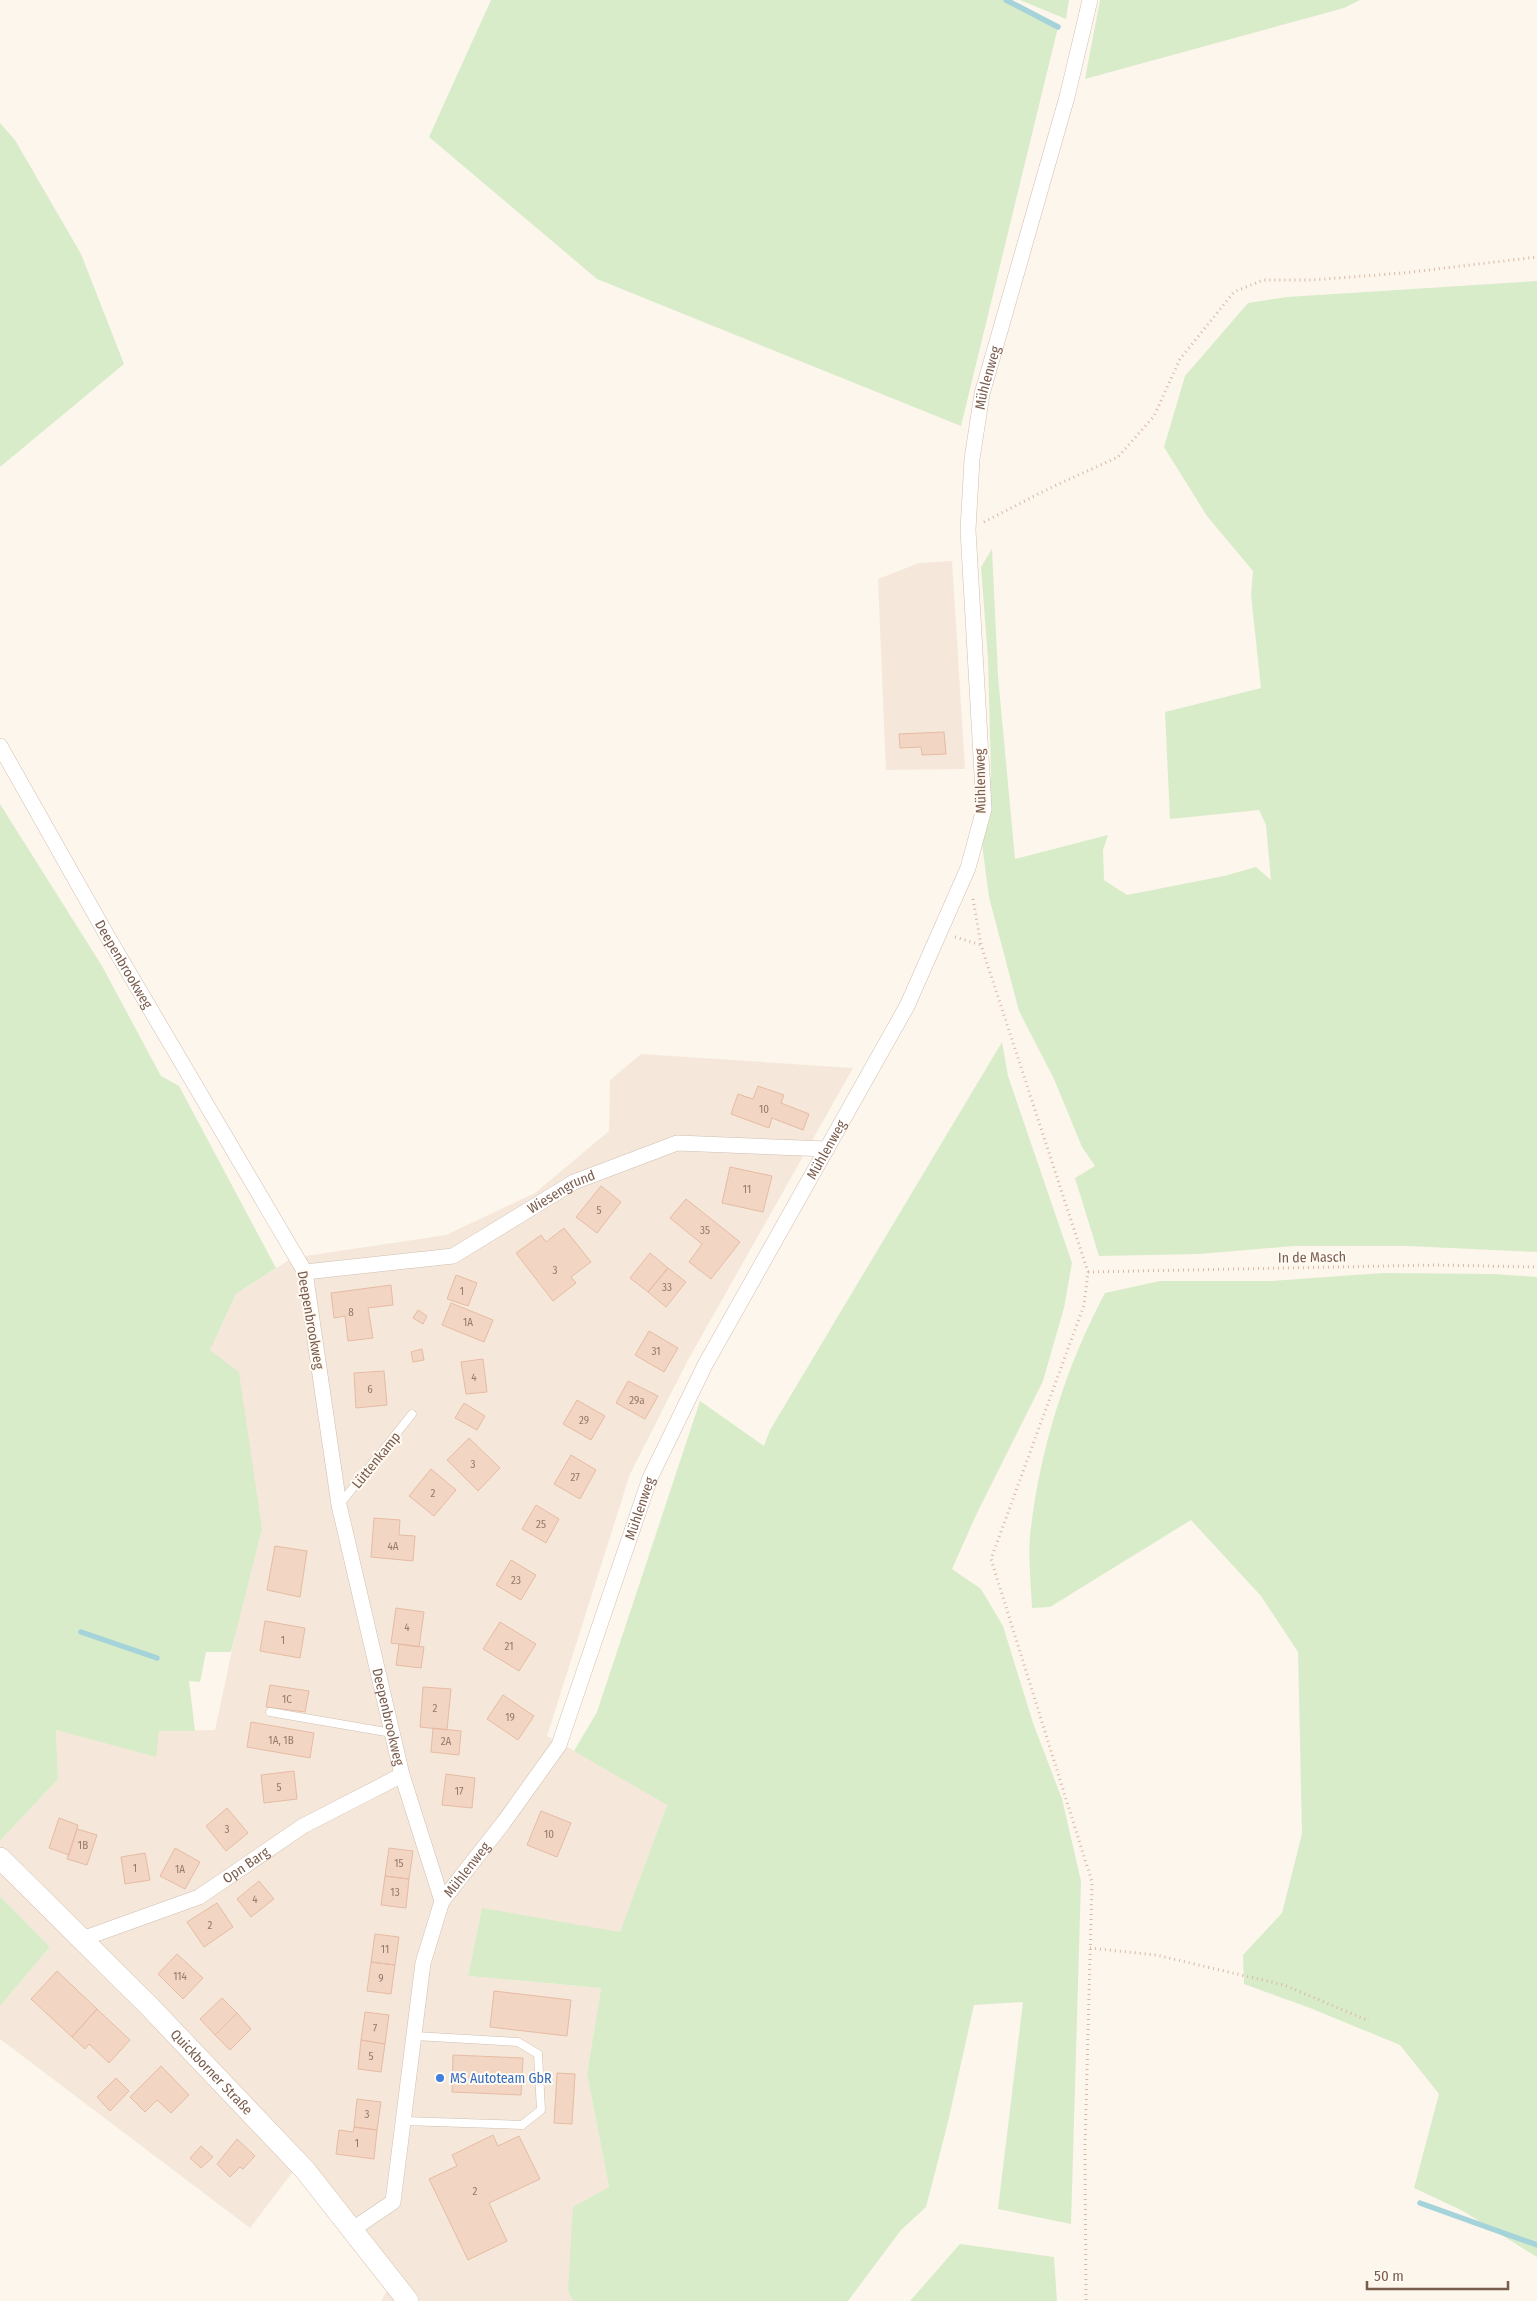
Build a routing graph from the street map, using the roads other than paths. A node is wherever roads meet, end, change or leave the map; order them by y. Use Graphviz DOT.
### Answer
graph roads {
  1 [pos="1090,0"];
  2 [pos="0,746"];
  3 [pos="827,1150"];
  4 [pos="305,1272"];
  5 [pos="412,1414"];
  6 [pos="339,1505"];
  7 [pos="270,1712"];
  8 [pos="392,1733"];
  9 [pos="402,1775"];
  10 [pos="0,1858"];
  11 [pos="442,1901"];
  12 [pos="82,1939"];
  13 [pos="415,2036"];
  14 [pos="403,2121"];
  15 [pos="354,2229"];
  16 [pos="408,2301"];
  1 -- 3 [label="street, Mühlenweg"];
  2 -- 4 [label="street, Deepenbrookweg"];
  3 -- 4 [label="street, Wiesengrund"];
  3 -- 11 [label="street, Mühlenweg"];
  4 -- 6 [label="street, Deepenbrookweg"];
  5 -- 6 [label="lane, Lüttenkamp"];
  6 -- 8 [label="street, Deepenbrookweg"];
  7 -- 8 [label="lane"];
  8 -- 9 [label="street, Deepenbrookweg"];
  9 -- 11 [label="street, Deepenbrookweg"];
  9 -- 12 [label="street, Opn Barg"];
  10 -- 12 [label="main road, Quickborner Straße"];
  11 -- 13 [label="street, Mühlenweg"];
  12 -- 15 [label="main road, Quickborner Straße"];
  13 -- 14 [label="street, Mühlenweg"];
  13 -- 14 [label="lane"];
  14 -- 15 [label="street, Mühlenweg"];
  15 -- 16 [label="main road, Quickborner Straße"];
}
